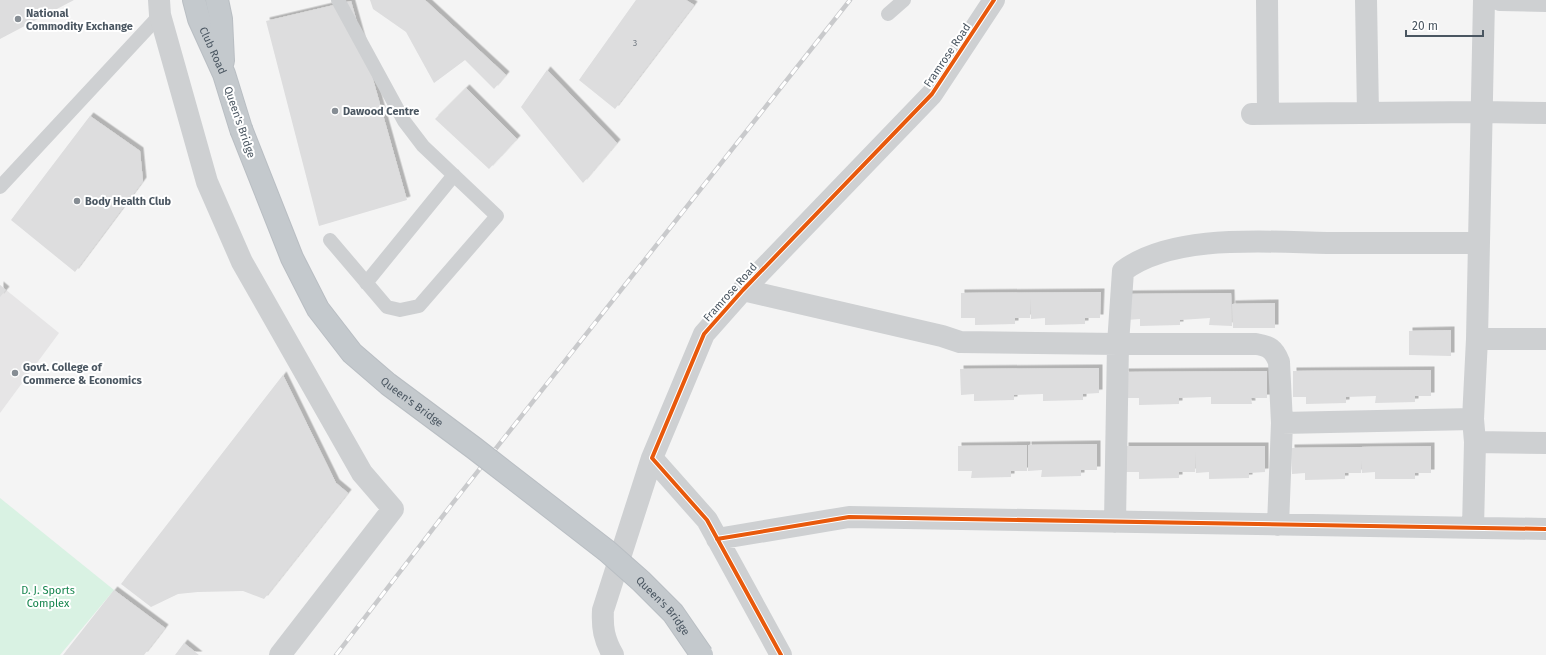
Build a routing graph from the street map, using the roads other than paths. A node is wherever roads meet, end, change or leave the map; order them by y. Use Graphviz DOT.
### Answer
graph roads {
  1 [pos="194,0"];
  2 [pos="217,0"];
  3 [pos="338,0"];
  4 [pos="904,0"];
  5 [pos="994,0"];
  6 [pos="1267,0"];
  7 [pos="1366,0"];
  8 [pos="1484,0"];
  9 [pos="1500,0"];
  10 [pos="1546,2"];
  11 [pos="159,7"];
  12 [pos="888,14"];
  13 [pos="224,74"];
  14 [pos="1482,112"];
  15 [pos="1368,113"];
  16 [pos="1546,113"];
  17 [pos="454,175"];
  18 [pos="0,187"];
  19 [pos="330,240"];
  20 [pos="1478,243"];
  21 [pos="366,283"];
  22 [pos="743,290"];
  23 [pos="1477,339"];
  24 [pos="1546,339"];
  25 [pos="1118,344"];
  26 [pos="1473,419"];
  27 [pos="1282,423"];
  28 [pos="1475,442"];
  29 [pos="1546,443"];
  30 [pos="652,458"];
  31 [pos="1115,522"];
  32 [pos="1278,525"];
  33 [pos="1473,528"];
  34 [pos="1546,529"];
  35 [pos="717,539"];
  36 [pos="280,655"];
  37 [pos="613,655"];
  38 [pos="702,655"];
  39 [pos="781,655"];
  1 -- 13 [label="highway, Club Road"];
  2 -- 13 [label="highway, Club Road"];
  3 -- 17 [label="lane"];
  4 -- 12 [label="lane"];
  5 -- 22 [label="street, Framrose Road"];
  6 -- 15 [label="street"];
  7 -- 15 [label="street"];
  8 -- 14 [label="street"];
  9 -- 10 [label="street"];
  11 -- 18 [label="lane"];
  11 -- 36 [label="street"];
  13 -- 38 [label="highway, Queen's Bridge, bridge"];
  14 -- 15 [label="street"];
  14 -- 16 [label="street"];
  14 -- 20 [label="street"];
  17 -- 21 [label="lane"];
  17 -- 21 [label="lane"];
  19 -- 21 [label="lane"];
  20 -- 23 [label="street"];
  20 -- 25 [label="street"];
  22 -- 25 [label="street"];
  22 -- 30 [label="street, Framrose Road"];
  23 -- 24 [label="street"];
  23 -- 26 [label="street"];
  25 -- 27 [label="street"];
  25 -- 31 [label="street"];
  26 -- 27 [label="street"];
  26 -- 28 [label="street"];
  27 -- 32 [label="street"];
  28 -- 29 [label="street"];
  28 -- 33 [label="street"];
  30 -- 35 [label="street"];
  30 -- 37 [label="street, Framrose Road"];
  31 -- 32 [label="street"];
  31 -- 35 [label="street"];
  32 -- 33 [label="street"];
  33 -- 34 [label="street"];
  35 -- 39 [label="street"];
}
